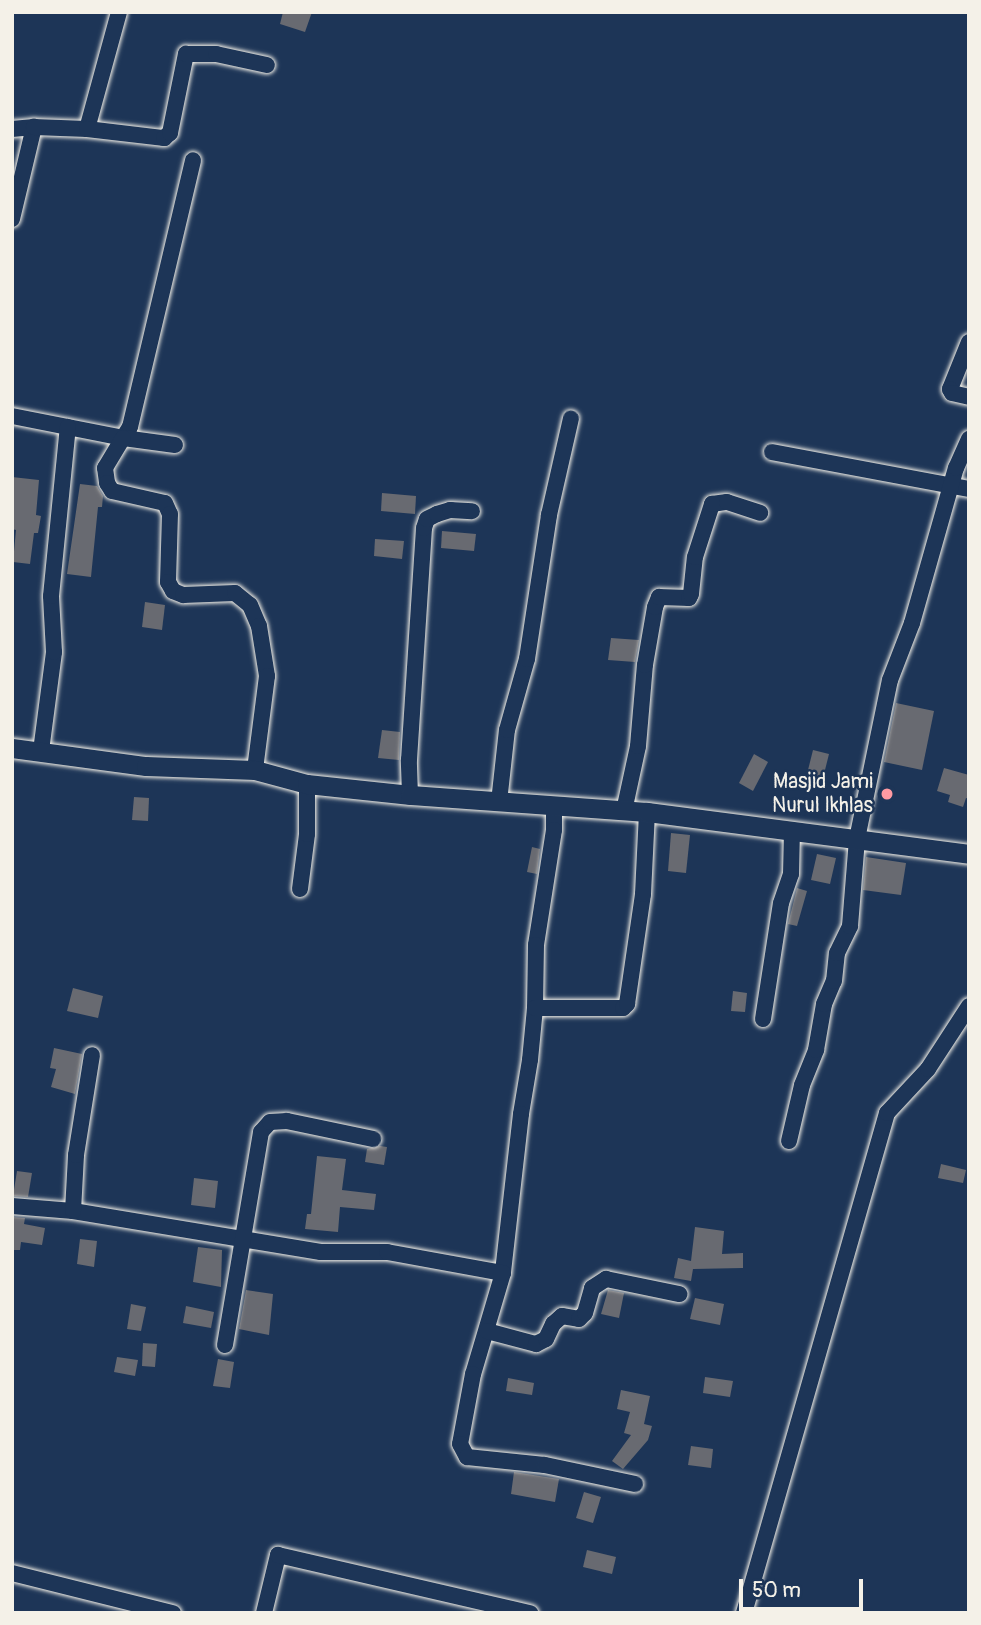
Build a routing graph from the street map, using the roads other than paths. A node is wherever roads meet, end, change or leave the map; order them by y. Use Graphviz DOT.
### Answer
graph roads {
  1 [pos="119,12"];
  2 [pos="267,65"];
  3 [pos="34,127"];
  4 [pos="12,129"];
  5 [pos="87,129"];
  6 [pos="193,160"];
  7 [pos="12,219"];
  8 [pos="969,342"];
  9 [pos="969,397"];
  10 [pos="12,416"];
  11 [pos="570,418"];
  12 [pos="68,426"];
  13 [pos="123,438"];
  14 [pos="969,439"];
  15 [pos="175,445"];
  16 [pos="772,452"];
  17 [pos="951,485"];
  18 [pos="969,489"];
  19 [pos="472,511"];
  20 [pos="760,513"];
  21 [pos="12,748"];
  22 [pos="41,751"];
  23 [pos="255,770"];
  24 [pos="307,784"];
  25 [pos="410,795"];
  26 [pos="499,802"];
  27 [pos="554,808"];
  28 [pos="624,811"];
  29 [pos="647,812"];
  30 [pos="792,830"];
  31 [pos="857,839"];
  32 [pos="969,854"];
  33 [pos="300,888"];
  34 [pos="969,1006"];
  35 [pos="536,1008"];
  36 [pos="763,1018"];
  37 [pos="92,1055"];
  38 [pos="373,1139"];
  39 [pos="789,1141"];
  40 [pos="12,1206"];
  41 [pos="73,1211"];
  42 [pos="243,1238"];
  43 [pos="503,1273"];
  44 [pos="679,1294"];
  45 [pos="486,1331"];
  46 [pos="225,1345"];
  47 [pos="635,1483"];
  48 [pos="12,1573"];
  49 [pos="106,1605"];
  50 [pos="173,1613"];
  51 [pos="264,1613"];
  52 [pos="530,1613"];
  53 [pos="744,1613"];
  1 -- 5 [label="street"];
  2 -- 5 [label="street"];
  3 -- 4 [label="street"];
  3 -- 5 [label="street"];
  3 -- 7 [label="street"];
  6 -- 13 [label="street"];
  8 -- 9 [label="street"];
  10 -- 12 [label="street"];
  11 -- 26 [label="street"];
  12 -- 13 [label="street"];
  12 -- 22 [label="street"];
  13 -- 15 [label="street"];
  13 -- 23 [label="street"];
  14 -- 17 [label="street"];
  16 -- 17 [label="street"];
  17 -- 18 [label="street"];
  17 -- 31 [label="street"];
  19 -- 25 [label="street"];
  20 -- 28 [label="street"];
  21 -- 22 [label="street"];
  22 -- 23 [label="street"];
  23 -- 24 [label="street"];
  24 -- 25 [label="street"];
  24 -- 33 [label="street"];
  25 -- 26 [label="street"];
  26 -- 27 [label="street"];
  27 -- 28 [label="street"];
  27 -- 35 [label="street"];
  28 -- 29 [label="street"];
  29 -- 30 [label="street"];
  29 -- 35 [label="street"];
  30 -- 31 [label="street"];
  30 -- 36 [label="street"];
  31 -- 32 [label="street"];
  31 -- 39 [label="street"];
  34 -- 53 [label="street"];
  35 -- 43 [label="street"];
  37 -- 41 [label="street"];
  38 -- 42 [label="street"];
  40 -- 41 [label="street"];
  41 -- 42 [label="street"];
  42 -- 43 [label="street"];
  42 -- 46 [label="street"];
  43 -- 45 [label="street"];
  44 -- 45 [label="street"];
  45 -- 47 [label="street"];
  48 -- 49 [label="street"];
  49 -- 50 [label="street"];
  51 -- 52 [label="street"];
}
